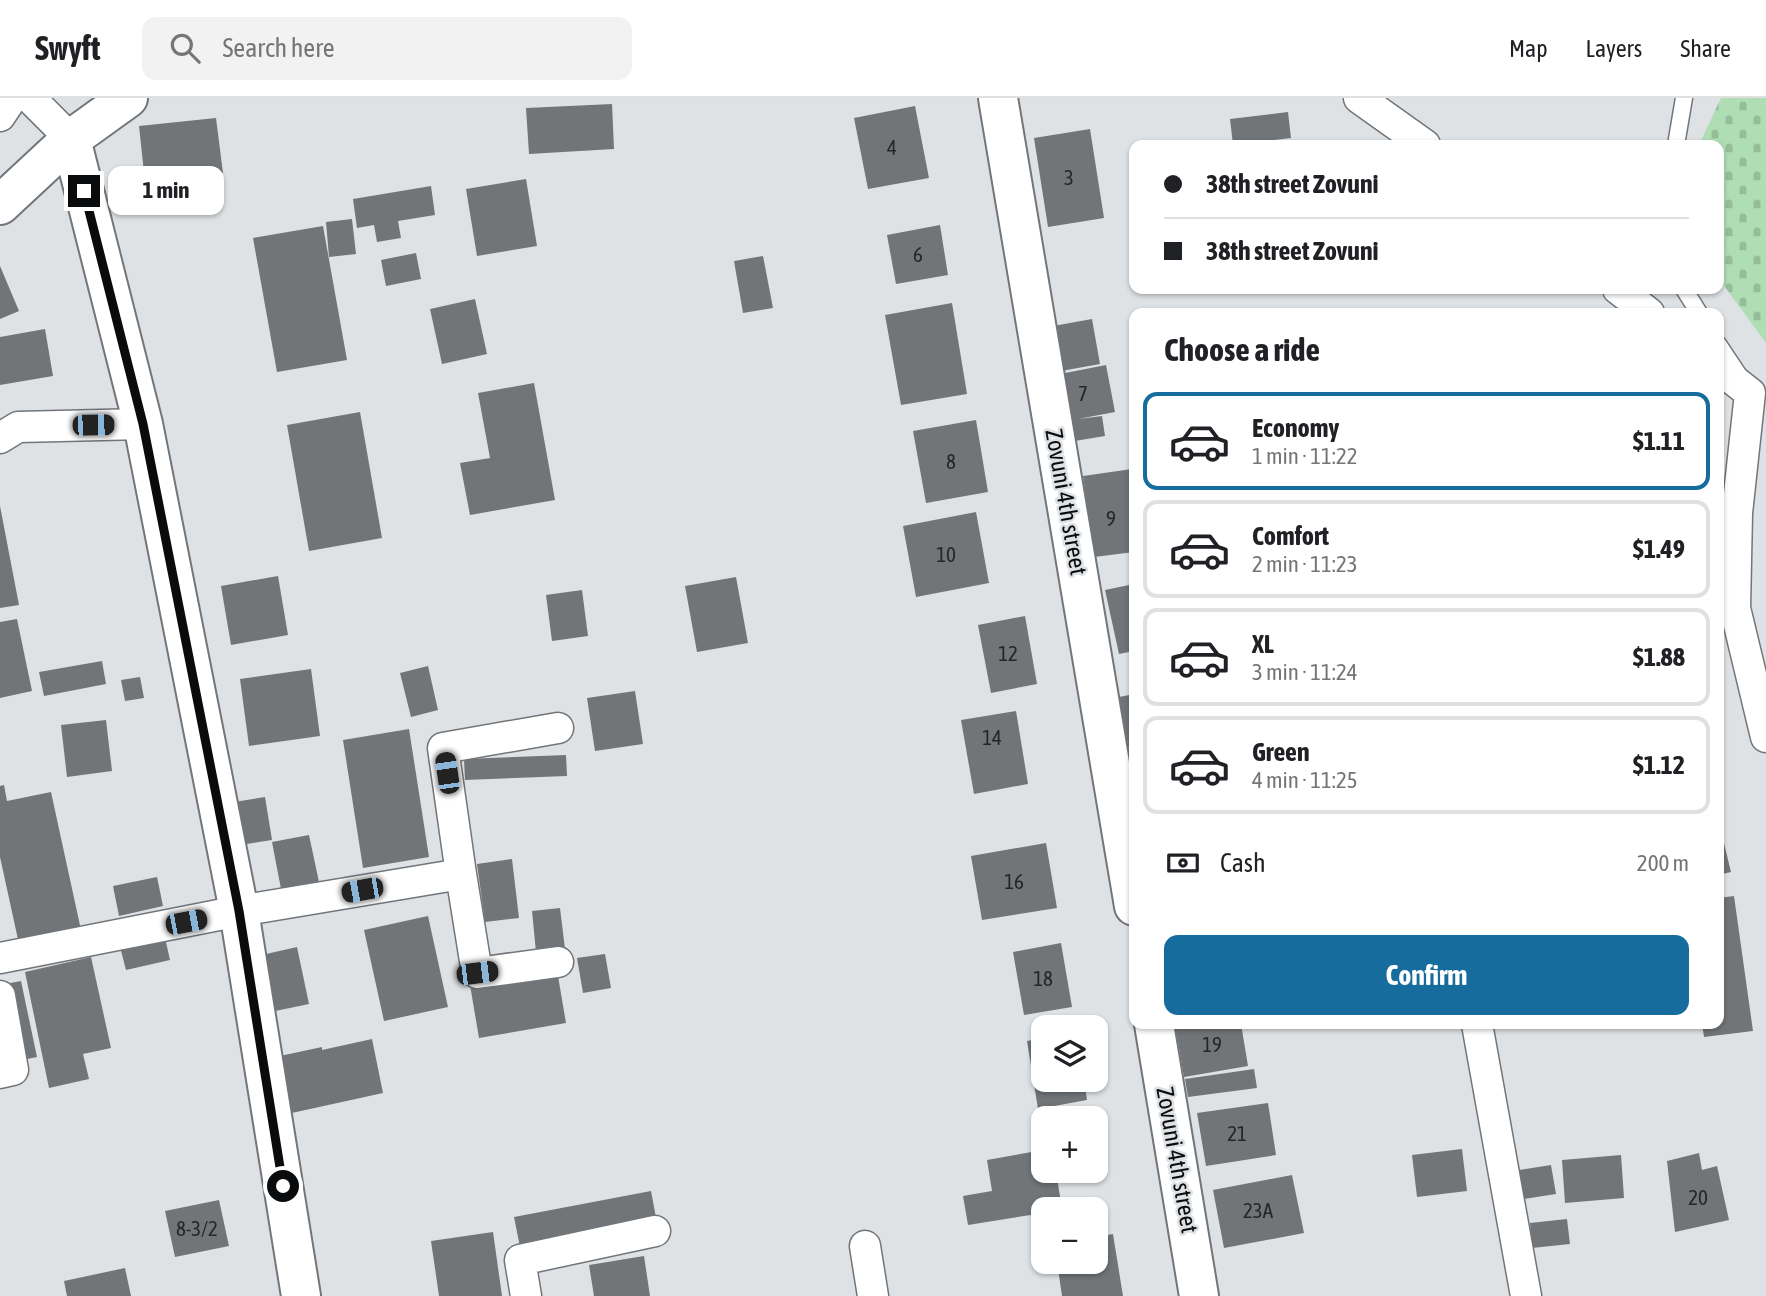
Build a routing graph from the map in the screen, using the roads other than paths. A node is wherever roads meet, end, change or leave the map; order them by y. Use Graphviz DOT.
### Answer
graph roads {
  1 [pos="12,98"];
  2 [pos="30,98"];
  3 [pos="128,98"];
  4 [pos="998,98"];
  5 [pos="1359,98"];
  6 [pos="1684,98"];
  7 [pos="0,116"];
  8 [pos="71,139"];
  9 [pos="1418,140"];
  10 [pos="1677,140"];
  11 [pos="0,205"];
  12 [pos="1624,294"];
  13 [pos="1643,308"];
  14 [pos="1724,353"];
  15 [pos="1724,373"];
  16 [pos="1758,401"];
  17 [pos="143,424"];
  18 [pos="0,438"];
  19 [pos="1728,509"];
  20 [pos="558,728"];
  21 [pos="1766,737"];
  22 [pos="461,874"];
  23 [pos="1129,876"];
  24 [pos="239,911"];
  25 [pos="0,958"];
  26 [pos="558,962"];
  27 [pos="0,996"];
  28 [pos="1155,1029"];
  29 [pos="1478,1029"];
  30 [pos="0,1073"];
  31 [pos="655,1231"];
  32 [pos="865,1246"];
  33 [pos="301,1296"];
  34 [pos="526,1296"];
  35 [pos="873,1296"];
  36 [pos="1199,1296"];
  37 [pos="1526,1296"];
  1 -- 7 [label="street"];
  2 -- 8 [label="street"];
  3 -- 8 [label="street"];
  4 -- 23 [label="street, Zovuni 4th street"];
  5 -- 9 [label="street"];
  6 -- 10 [label="lane"];
  8 -- 11 [label="street"];
  8 -- 17 [label="street"];
  12 -- 13 [label="street"];
  14 -- 16 [label="lane"];
  15 -- 16 [label="street"];
  16 -- 19 [label="street"];
  17 -- 18 [label="street"];
  17 -- 24 [label="street"];
  19 -- 21 [label="street"];
  20 -- 22 [label="street"];
  22 -- 24 [label="street"];
  22 -- 26 [label="street"];
  24 -- 25 [label="street"];
  24 -- 33 [label="street"];
  27 -- 30 [label="street"];
  28 -- 36 [label="street, Zovuni 4th street"];
  29 -- 37 [label="street"];
  31 -- 34 [label="street"];
  32 -- 35 [label="street"];
}
